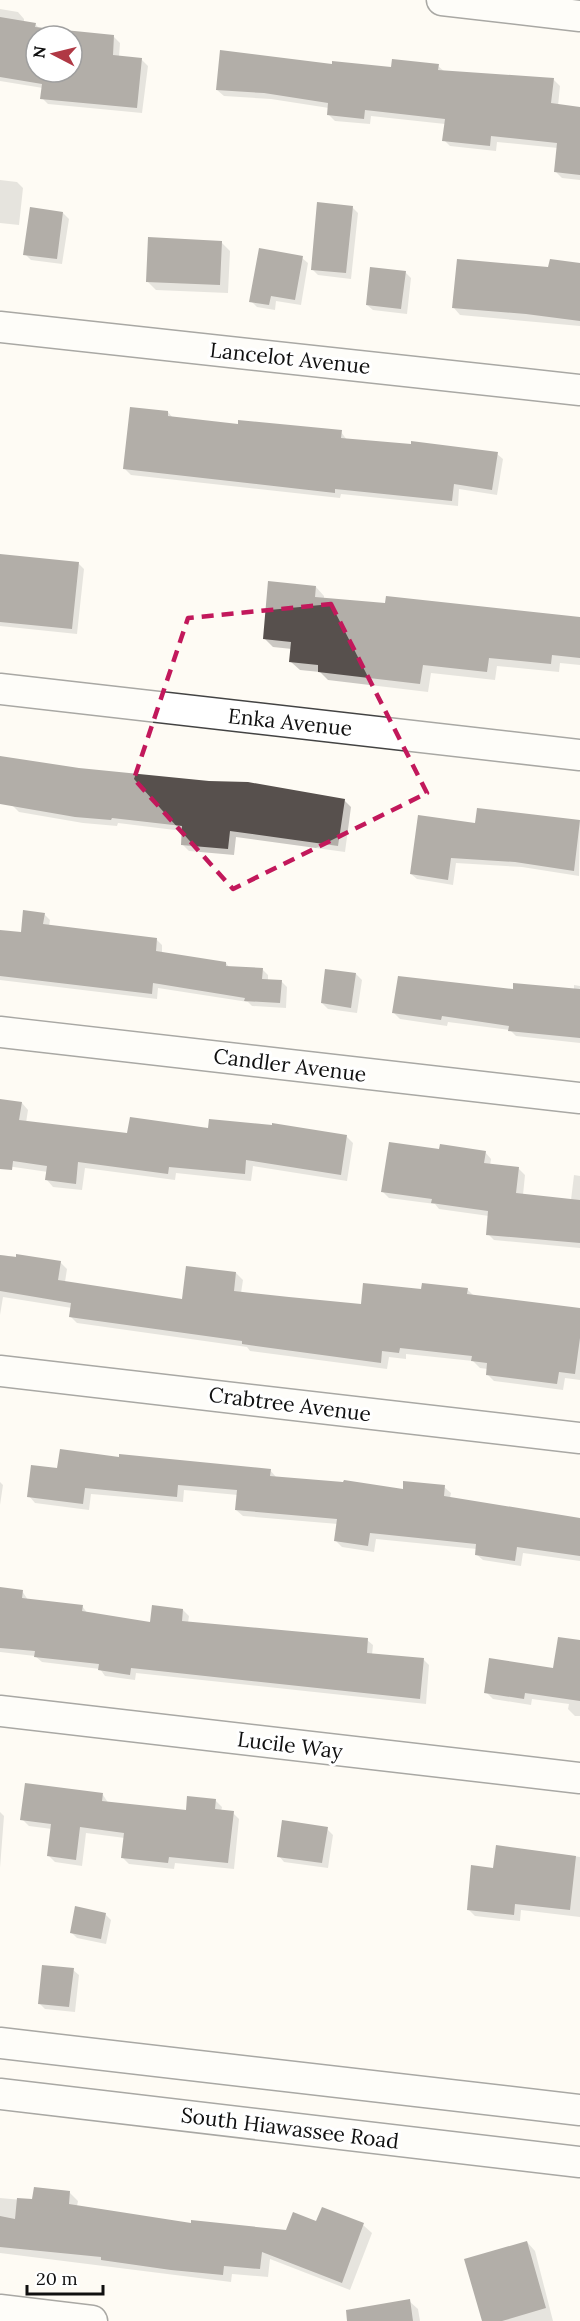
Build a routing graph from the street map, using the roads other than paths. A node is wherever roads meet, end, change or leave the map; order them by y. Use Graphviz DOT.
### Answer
graph roads {
  1 [pos="442,0"];
  2 [pos="580,16"];
  3 [pos="0,327"];
  4 [pos="580,390"];
  5 [pos="0,689"];
  6 [pos="580,755"];
  7 [pos="0,1032"];
  8 [pos="580,1098"];
  9 [pos="0,1371"];
  10 [pos="580,1438"];
  11 [pos="0,1712"];
  12 [pos="580,1778"];
  13 [pos="0,2043"];
  14 [pos="0,2094"];
  15 [pos="580,2110"];
  16 [pos="580,2162"];
  17 [pos="0,2310"];
  18 [pos="92,2321"];
  1 -- 2 [label="street"];
  3 -- 4 [label="street, Lancelot Avenue"];
  5 -- 6 [label="street, Enka Avenue"];
  7 -- 8 [label="street, Candler Avenue"];
  9 -- 10 [label="street, Crabtree Avenue"];
  11 -- 12 [label="street, Lucile Way"];
  13 -- 15 [label="street"];
  14 -- 16 [label="street, South Hiawassee Road"];
  17 -- 18 [label="street"];
}
